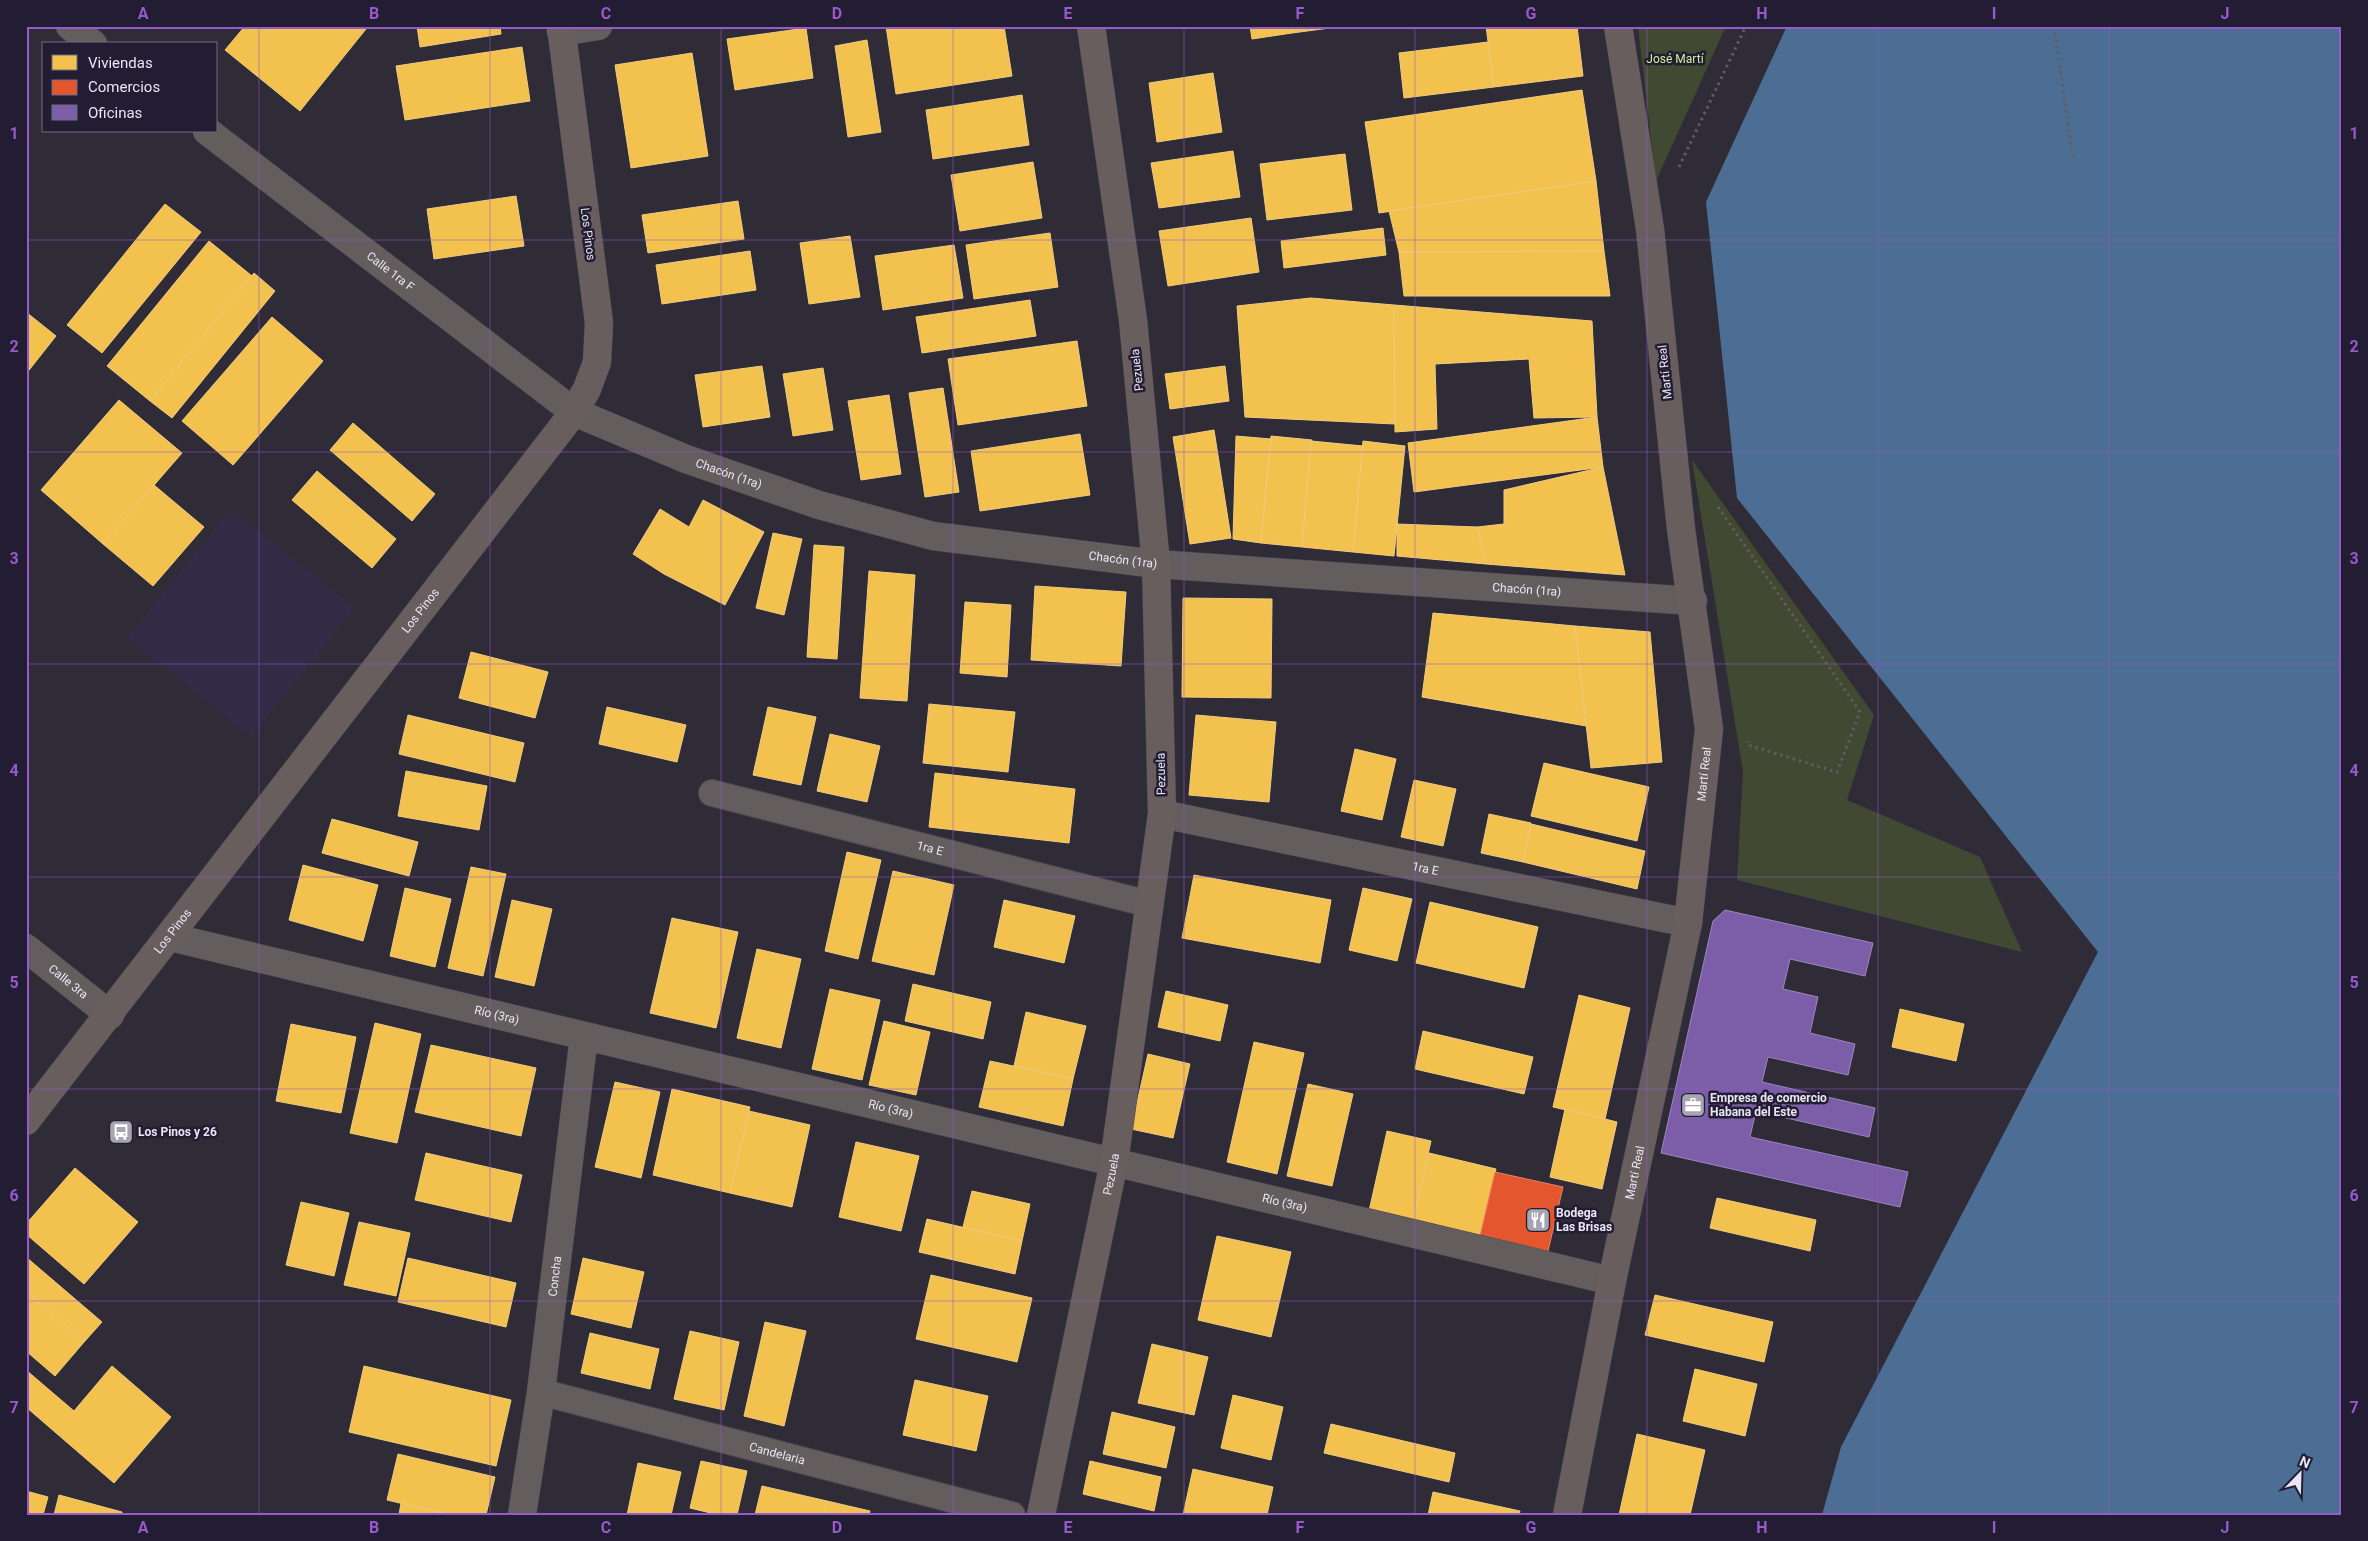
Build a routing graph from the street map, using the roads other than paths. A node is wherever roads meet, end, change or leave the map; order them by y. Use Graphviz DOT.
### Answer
graph roads {
  1 [pos="70,26"];
  2 [pos="598,26"];
  3 [pos="1091,26"];
  4 [pos="1618,26"];
  5 [pos="561,29"];
  6 [pos="90,42"];
  7 [pos="208,132"];
  8 [pos="574,412"];
  9 [pos="1156,564"];
  10 [pos="1693,601"];
  11 [pos="712,792"];
  12 [pos="1162,814"];
  13 [pos="1149,904"];
  14 [pos="1688,923"];
  15 [pos="170,937"];
  16 [pos="26,948"];
  17 [pos="110,1015"];
  18 [pos="584,1036"];
  19 [pos="26,1121"];
  20 [pos="1114,1162"];
  21 [pos="1612,1281"];
  22 [pos="541,1392"];
  23 [pos="522,1515"];
  24 [pos="1012,1515"];
  25 [pos="1041,1515"];
  26 [pos="1567,1515"];
  1 -- 6 [label="street"];
  2 -- 5 [label="street"];
  3 -- 9 [label="main road, Pezuela"];
  4 -- 10 [label="main road, Martí Real"];
  5 -- 8 [label="main road, Los Pinos"];
  7 -- 8 [label="street, Calle 1ra F"];
  8 -- 9 [label="street, Chacón (1ra)"];
  8 -- 15 [label="main road, Los Pinos"];
  9 -- 10 [label="street, Chacón (1ra)"];
  9 -- 12 [label="main road, Pezuela"];
  10 -- 14 [label="main road, Martí Real"];
  11 -- 13 [label="lane, 1ra E"];
  12 -- 13 [label="main road, Pezuela"];
  12 -- 14 [label="street, 1ra E"];
  13 -- 20 [label="main road, Pezuela"];
  14 -- 21 [label="main road, Martí Real"];
  15 -- 17 [label="main road, Los Pinos"];
  15 -- 18 [label="street, Río (3ra)"];
  16 -- 17 [label="street, Calle 3ra"];
  17 -- 19 [label="main road, Los Pinos"];
  18 -- 20 [label="street, Río (3ra)"];
  18 -- 22 [label="street, Concha"];
  20 -- 21 [label="street, Río (3ra)"];
  20 -- 25 [label="main road, Pezuela"];
  21 -- 26 [label="main road, Martí Real"];
  22 -- 23 [label="street, Concha"];
  22 -- 24 [label="lane, Candelaria"];
}
